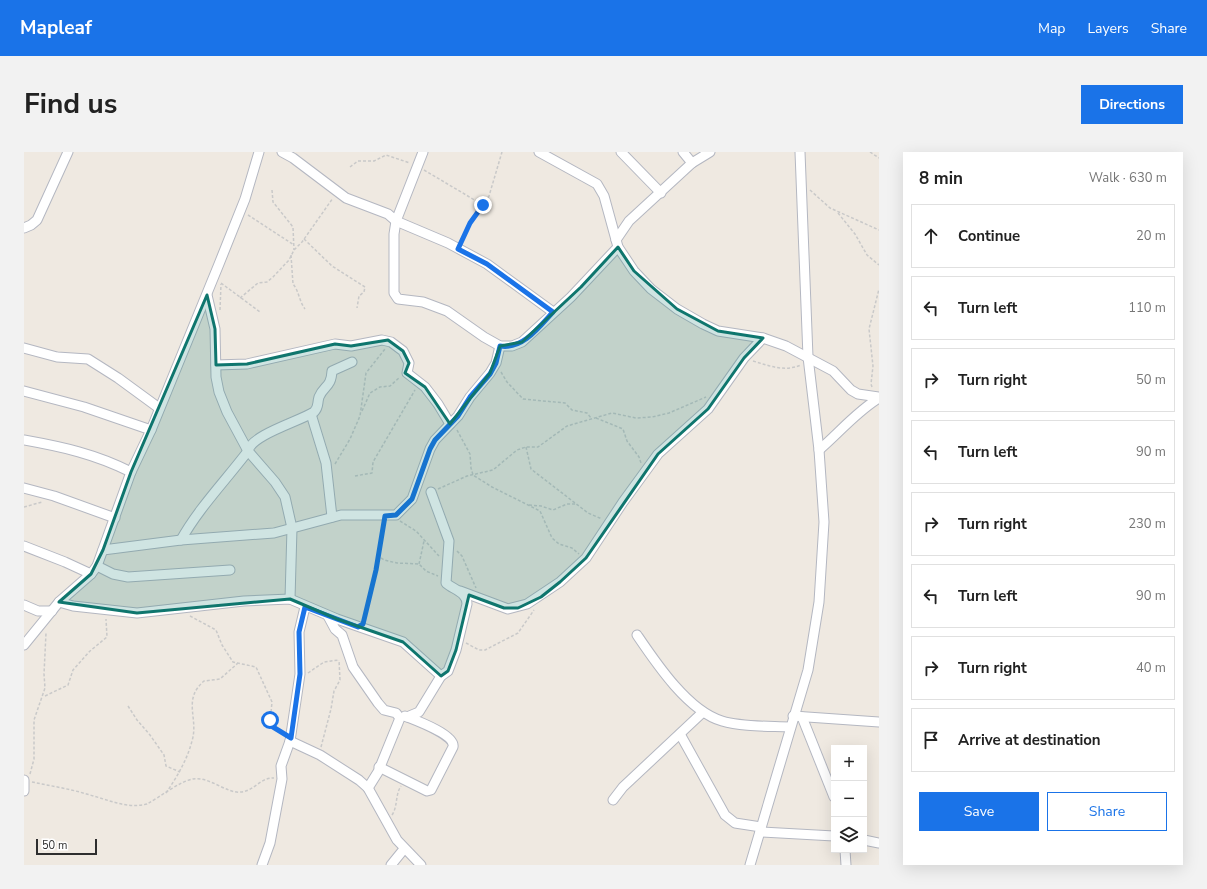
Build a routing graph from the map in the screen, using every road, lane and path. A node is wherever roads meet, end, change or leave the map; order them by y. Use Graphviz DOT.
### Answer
graph roads {
  1 [pos="68,152"];
  2 [pos="259,152"];
  3 [pos="282,152"];
  4 [pos="423,152"];
  5 [pos="502,152"];
  6 [pos="539,152"];
  7 [pos="621,152"];
  8 [pos="684,152"];
  9 [pos="710,152"];
  10 [pos="800,152"];
  11 [pos="870,152"];
  12 [pos="879,158"];
  13 [pos="692,163"];
  14 [pos="350,167"];
  15 [pos="417,167"];
  16 [pos="802,182"];
  17 [pos="272,190"];
  18 [pos="337,191"];
  19 [pos="661,193"];
  20 [pos="483,205"];
  21 [pos="240,210"];
  22 [pos="837,212"];
  23 [pos="396,221"];
  24 [pos="24,228"];
  25 [pos="879,230"];
  26 [pos="304,239"];
  27 [pos="294,244"];
  28 [pos="617,244"];
  29 [pos="458,249"];
  30 [pos="294,250"];
  31 [pos="291,256"];
  32 [pos="879,265"];
  33 [pos="221,280"];
  34 [pos="221,283"];
  35 [pos="879,289"];
  36 [pos="207,295"];
  37 [pos="240,298"];
  38 [pos="357,308"];
  39 [pos="305,309"];
  40 [pos="260,312"];
  41 [pos="553,312"];
  42 [pos="219,315"];
  43 [pos="763,338"];
  44 [pos="391,342"];
  45 [pos="500,346"];
  46 [pos="24,348"];
  47 [pos="744,358"];
  48 [pos="808,360"];
  49 [pos="352,362"];
  50 [pos="496,363"];
  51 [pos="216,365"];
  52 [pos="407,371"];
  53 [pos="419,383"];
  54 [pos="24,391"];
  55 [pos="720,391"];
  56 [pos="879,397"];
  57 [pos="159,408"];
  58 [pos="361,412"];
  59 [pos="311,414"];
  60 [pos="595,417"];
  61 [pos="591,418"];
  62 [pos="451,423"];
  63 [pos="151,430"];
  64 [pos="24,440"];
  65 [pos="526,447"];
  66 [pos="819,450"];
  67 [pos="248,451"];
  68 [pos="335,464"];
  69 [pos="130,472"];
  70 [pos="645,472"];
  71 [pos="473,474"];
  72 [pos="355,476"];
  73 [pos="24,488"];
  74 [pos="430,492"];
  75 [pos="54,496"];
  76 [pos="578,504"];
  77 [pos="527,505"];
  78 [pos="24,507"];
  79 [pos="388,516"];
  80 [pos="332,517"];
  81 [pos="115,518"];
  82 [pos="603,519"];
  83 [pos="292,528"];
  84 [pos="181,540"];
  85 [pos="424,540"];
  86 [pos="449,545"];
  87 [pos="24,546"];
  88 [pos="103,550"];
  89 [pos="378,555"];
  90 [pos="584,559"];
  91 [pos="448,563"];
  92 [pos="419,564"];
  93 [pos="97,566"];
  94 [pos="230,570"];
  95 [pos="91,574"];
  96 [pos="446,580"];
  97 [pos="460,591"];
  98 [pos="540,597"];
  99 [pos="478,598"];
  100 [pos="290,599"];
  101 [pos="60,602"];
  102 [pos="24,605"];
  103 [pos="305,607"];
  104 [pos="181,608"];
  105 [pos="106,609"];
  106 [pos="50,613"];
  107 [pos="328,616"];
  108 [pos="358,627"];
  109 [pos="637,635"];
  110 [pos="458,639"];
  111 [pos="24,645"];
  112 [pos="344,659"];
  113 [pos="238,663"];
  114 [pos="441,676"];
  115 [pos="298,682"];
  116 [pos="44,697"];
  117 [pos="128,706"];
  118 [pos="702,712"];
  119 [pos="398,714"];
  120 [pos="407,717"];
  121 [pos="798,717"];
  122 [pos="879,722"];
  123 [pos="790,727"];
  124 [pos="680,734"];
  125 [pos="290,740"];
  126 [pos="318,754"];
  127 [pos="379,767"];
  128 [pos="180,772"];
  129 [pos="282,779"];
  130 [pos="405,780"];
  131 [pos="26,781"];
  132 [pos="368,788"];
  133 [pos="831,790"];
  134 [pos="24,791"];
  135 [pos="164,794"];
  136 [pos="613,800"];
  137 [pos="387,822"];
  138 [pos="761,830"];
  139 [pos="831,836"];
  140 [pos="867,841"];
  141 [pos="879,843"];
  142 [pos="404,849"];
  143 [pos="845,853"];
  144 [pos="262,865"];
  145 [pos="391,865"];
  146 [pos="421,865"];
  147 [pos="750,865"];
  148 [pos="846,865"];
  1 -- 24 [label="street"];
  2 -- 21 [label="street"];
  3 -- 18 [label="street"];
  4 -- 15 [label="street"];
  5 -- 20 [label="path"];
  6 -- 28 [label="street"];
  7 -- 19 [label="street"];
  8 -- 13 [label="street"];
  9 -- 13 [label="street"];
  10 -- 16 [label="street"];
  11 -- 12 [label="path"];
  13 -- 19 [label="street"];
  14 -- 15 [label="path"];
  15 -- 20 [label="path"];
  15 -- 23 [label="street"];
  16 -- 22 [label="path"];
  16 -- 48 [label="street"];
  17 -- 27 [label="path"];
  18 -- 23 [label="street"];
  18 -- 26 [label="path"];
  19 -- 28 [label="street"];
  20 -- 29 [label="path"];
  21 -- 27 [label="path"];
  21 -- 36 [label="street"];
  22 -- 25 [label="path"];
  22 -- 32 [label="path"];
  23 -- 29 [label="street"];
  23 -- 45 [label="street"];
  26 -- 30 [label="path"];
  26 -- 38 [label="path"];
  27 -- 30 [label="path"];
  28 -- 41 [label="street"];
  28 -- 43 [label="street"];
  29 -- 41 [label="street"];
  30 -- 31 [label="path"];
  31 -- 37 [label="path"];
  31 -- 39 [label="path"];
  33 -- 34 [label="path"];
  34 -- 37 [label="path"];
  34 -- 42 [label="path"];
  35 -- 56 [label="path"];
  36 -- 51 [label="street"];
  36 -- 57 [label="street"];
  37 -- 40 [label="path"];
  41 -- 45 [label="street"];
  43 -- 47 [label="street"];
  43 -- 48 [label="street"];
  44 -- 51 [label="street"];
  44 -- 52 [label="street"];
  44 -- 58 [label="path"];
  45 -- 50 [label="street"];
  46 -- 57 [label="street"];
  47 -- 48 [label="path"];
  47 -- 55 [label="street"];
  48 -- 56 [label="street"];
  48 -- 66 [label="street"];
  49 -- 59 [label="street"];
  50 -- 61 [label="path"];
  50 -- 62 [label="street"];
  51 -- 67 [label="street"];
  52 -- 53 [label="street"];
  52 -- 58 [label="path"];
  53 -- 62 [label="street"];
  53 -- 72 [label="path"];
  54 -- 63 [label="street"];
  55 -- 60 [label="path"];
  55 -- 70 [label="street"];
  56 -- 66 [label="street"];
  57 -- 63 [label="street"];
  58 -- 68 [label="path"];
  59 -- 67 [label="street"];
  59 -- 80 [label="street"];
  60 -- 61 [label="path"];
  60 -- 70 [label="path"];
  61 -- 65 [label="path"];
  62 -- 71 [label="path"];
  62 -- 79 [label="street"];
  63 -- 69 [label="street"];
  64 -- 69 [label="street"];
  65 -- 71 [label="path"];
  65 -- 76 [label="path"];
  66 -- 121 [label="street"];
  67 -- 83 [label="street"];
  67 -- 84 [label="street"];
  69 -- 81 [label="street"];
  70 -- 90 [label="street"];
  71 -- 74 [label="path"];
  71 -- 77 [label="path"];
  73 -- 75 [label="street"];
  74 -- 86 [label="street"];
  75 -- 78 [label="path"];
  75 -- 81 [label="street"];
  76 -- 77 [label="path"];
  76 -- 82 [label="path"];
  77 -- 90 [label="path"];
  79 -- 80 [label="street"];
  79 -- 85 [label="path"];
  79 -- 89 [label="path"];
  80 -- 83 [label="street"];
  81 -- 88 [label="street"];
  83 -- 84 [label="street"];
  83 -- 100 [label="street"];
  84 -- 88 [label="street"];
  85 -- 91 [label="path"];
  85 -- 92 [label="path"];
  86 -- 91 [label="street"];
  86 -- 99 [label="path"];
  87 -- 95 [label="street"];
  88 -- 93 [label="street"];
  89 -- 92 [label="path"];
  89 -- 108 [label="path"];
  90 -- 98 [label="street"];
  91 -- 96 [label="street"];
  92 -- 96 [label="path"];
  93 -- 94 [label="street"];
  93 -- 95 [label="street"];
  95 -- 101 [label="street"];
  96 -- 97 [label="street"];
  97 -- 99 [label="street"];
  97 -- 110 [label="street"];
  98 -- 99 [label="street"];
  98 -- 110 [label="path"];
  100 -- 103 [label="street"];
  100 -- 104 [label="street"];
  101 -- 105 [label="street"];
  101 -- 106 [label="street"];
  102 -- 106 [label="street"];
  103 -- 107 [label="street"];
  103 -- 115 [label="street"];
  104 -- 105 [label="street"];
  104 -- 113 [label="path"];
  105 -- 116 [label="path"];
  106 -- 111 [label="street"];
  106 -- 116 [label="path"];
  107 -- 108 [label="street"];
  107 -- 112 [label="street"];
  108 -- 114 [label="street"];
  109 -- 118 [label="street"];
  110 -- 114 [label="street"];
  112 -- 115 [label="path"];
  112 -- 119 [label="street"];
  112 -- 126 [label="path"];
  113 -- 125 [label="path"];
  113 -- 128 [label="path"];
  114 -- 120 [label="street"];
  115 -- 125 [label="street"];
  116 -- 131 [label="path"];
  117 -- 128 [label="path"];
  118 -- 123 [label="street"];
  118 -- 124 [label="street"];
  119 -- 120 [label="street"];
  119 -- 127 [label="street"];
  120 -- 130 [label="street"];
  121 -- 122 [label="street"];
  121 -- 123 [label="street"];
  121 -- 133 [label="street"];
  123 -- 138 [label="street"];
  124 -- 136 [label="street"];
  124 -- 138 [label="street"];
  125 -- 126 [label="street"];
  125 -- 129 [label="street"];
  126 -- 132 [label="street"];
  127 -- 130 [label="street"];
  127 -- 132 [label="street"];
  128 -- 135 [label="path"];
  129 -- 135 [label="path"];
  129 -- 144 [label="street"];
  130 -- 137 [label="path"];
  131 -- 134 [label="street"];
  131 -- 135 [label="path"];
  132 -- 137 [label="street"];
  137 -- 142 [label="street"];
  138 -- 139 [label="street"];
  138 -- 147 [label="street"];
  140 -- 141 [label="street"];
  142 -- 145 [label="street"];
  142 -- 146 [label="street"];
  143 -- 148 [label="street"];
}
